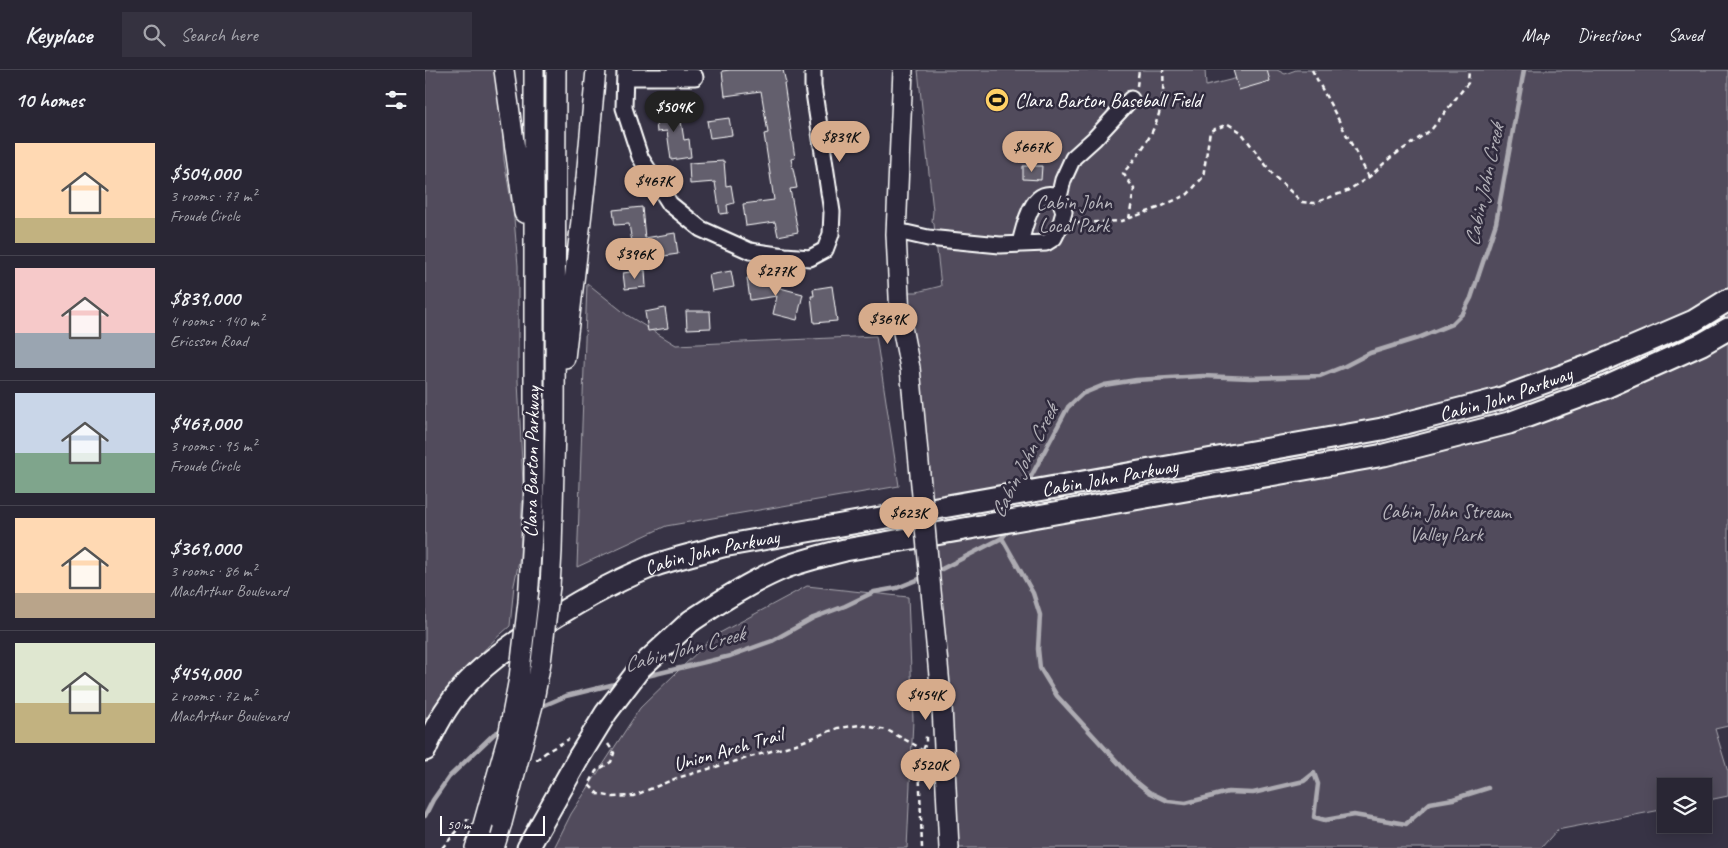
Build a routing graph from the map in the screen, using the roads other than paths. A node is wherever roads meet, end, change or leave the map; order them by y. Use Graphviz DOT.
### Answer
graph roads {
  1 [pos="504,70"];
  2 [pos="534,70"];
  3 [pos="556,70"];
  4 [pos="597,70"];
  5 [pos="813,70"];
  6 [pos="903,70"];
  7 [pos="625,74"];
  8 [pos="695,77"];
  9 [pos="1131,99"];
  10 [pos="1059,197"];
  11 [pos="895,234"];
  12 [pos="1020,243"];
  13 [pos="533,279"];
  14 [pos="1728,300"];
  15 [pos="1728,329"];
  16 [pos="555,426"];
  17 [pos="425,750"];
  18 [pos="478,840"];
  19 [pos="494,848"];
  20 [pos="528,848"];
  21 [pos="949,848"];
  1 -- 13 [label="main road"];
  2 -- 13 [label="main road, Clara Barton Parkway"];
  3 -- 16 [label="main road, Clara Barton Parkway"];
  4 -- 16 [label="main road"];
  5 -- 7 [label="street"];
  6 -- 11 [label="main road"];
  7 -- 8 [label="street"];
  9 -- 10 [label="street"];
  10 -- 12 [label="street"];
  10 -- 12 [label="street"];
  11 -- 12 [label="street"];
  11 -- 21 [label="main road, bridge"];
  13 -- 18 [label="main road, Clara Barton Parkway, bridge"];
  14 -- 17 [label="highway, Cabin John Parkway"];
  15 -- 20 [label="highway, Cabin John Parkway, bridge"];
  16 -- 19 [label="main road, Clara Barton Parkway, bridge"];
}
